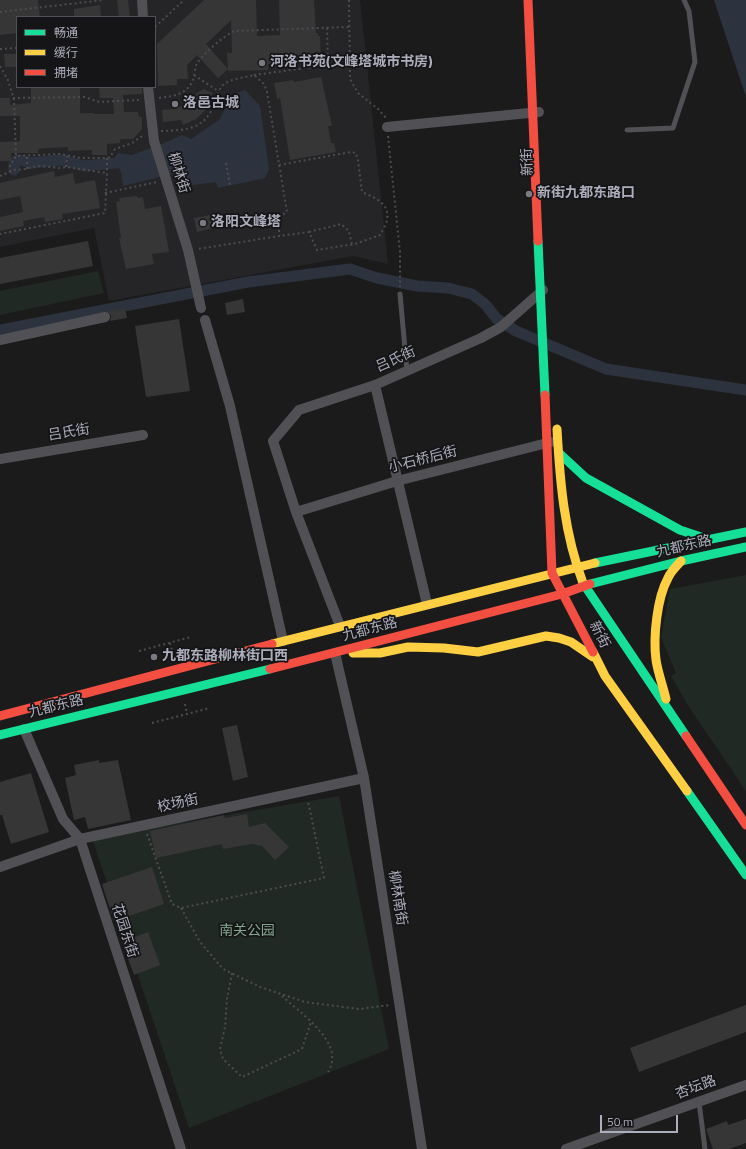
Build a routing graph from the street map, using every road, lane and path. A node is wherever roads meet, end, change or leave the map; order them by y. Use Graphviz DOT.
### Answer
graph roads {
  1 [pos="104,0"];
  2 [pos="142,0"];
  3 [pos="180,0"];
  4 [pos="184,0"];
  5 [pos="349,0"];
  6 [pos="528,0"];
  7 [pos="535,0"];
  8 [pos="684,0"];
  9 [pos="180,4"];
  10 [pos="0,12"];
  11 [pos="143,16"];
  12 [pos="156,26"];
  13 [pos="349,27"];
  14 [pos="327,28"];
  15 [pos="16,48"];
  16 [pos="0,49"];
  17 [pos="0,66"];
  18 [pos="194,75"];
  19 [pos="254,75"];
  20 [pos="148,88"];
  21 [pos="218,91"];
  22 [pos="13,98"];
  23 [pos="149,99"];
  24 [pos="536,112"];
  25 [pos="387,127"];
  26 [pos="627,130"];
  27 [pos="152,133"];
  28 [pos="27,155"];
  29 [pos="16,156"];
  30 [pos="67,156"];
  31 [pos="107,158"];
  32 [pos="226,163"];
  33 [pos="279,165"];
  34 [pos="66,167"];
  35 [pos="27,169"];
  36 [pos="10,172"];
  37 [pos="107,173"];
  38 [pos="0,176"];
  39 [pos="166,180"];
  40 [pos="230,186"];
  41 [pos="105,193"];
  42 [pos="309,232"];
  43 [pos="0,234"];
  44 [pos="279,236"];
  45 [pos="352,245"];
  46 [pos="188,250"];
  47 [pos="544,289"];
  48 [pos="400,294"];
  49 [pos="201,308"];
  50 [pos="105,317"];
  51 [pos="205,320"];
  52 [pos="0,340"];
  53 [pos="548,367"];
  54 [pos="407,371"];
  55 [pos="375,385"];
  56 [pos="554,390"];
  57 [pos="556,419"];
  58 [pos="143,435"];
  59 [pos="557,441"];
  60 [pos="547,444"];
  61 [pos="559,453"];
  62 [pos="0,459"];
  63 [pos="397,481"];
  64 [pos="296,512"];
  65 [pos="746,532"];
  66 [pos="710,540"];
  67 [pos="746,547"];
  68 [pos="681,561"];
  69 [pos="576,567"];
  70 [pos="552,573"];
  71 [pos="584,586"];
  72 [pos="562,594"];
  73 [pos="427,604"];
  74 [pos="340,626"];
  75 [pos="191,637"];
  76 [pos="282,641"];
  77 [pos="139,651"];
  78 [pos="335,653"];
  79 [pos="596,660"];
  80 [pos="210,708"];
  81 [pos="669,710"];
  82 [pos="0,716"];
  83 [pos="152,723"];
  84 [pos="24,729"];
  85 [pos="0,735"];
  86 [pos="364,778"];
  87 [pos="306,791"];
  88 [pos="746,825"];
  89 [pos="144,826"];
  90 [pos="80,839"];
  91 [pos="0,867"];
  92 [pos="746,875"];
  93 [pos="181,908"];
  94 [pos="232,974"];
  95 [pos="280,994"];
  96 [pos="399,1004"];
  97 [pos="311,1022"];
  98 [pos="328,1072"];
  99 [pos="746,1085"];
  100 [pos="698,1102"];
  101 [pos="181,1149"];
  102 [pos="422,1149"];
  103 [pos="566,1149"];
  104 [pos="705,1149"];
  1 -- 10 [label="path"];
  2 -- 11 [label="street"];
  3 -- 9 [label="path"];
  4 -- 9 [label="path"];
  5 -- 13 [label="path"];
  6 -- 24 [label="main road"];
  7 -- 24 [label="main road, 新街"];
  8 -- 26 [label="lane"];
  9 -- 12 [label="path"];
  13 -- 14 [label="path"];
  13 -- 25 [label="path"];
  14 -- 18 [label="path"];
  14 -- 19 [label="path"];
  15 -- 16 [label="path"];
  17 -- 22 [label="path"];
  18 -- 21 [label="path"];
  18 -- 23 [label="path"];
  19 -- 21 [label="path"];
  19 -- 33 [label="path"];
  20 -- 23 [label="street, 柳林街"];
  21 -- 27 [label="path"];
  22 -- 23 [label="path"];
  22 -- 29 [label="path"];
  23 -- 27 [label="street, 柳林街"];
  24 -- 25 [label="street"];
  24 -- 47 [label="main road, 新街"];
  25 -- 48 [label="path"];
  27 -- 31 [label="path"];
  27 -- 39 [label="street, 柳林街"];
  28 -- 29 [label="path"];
  28 -- 30 [label="path"];
  28 -- 35 [label="path"];
  29 -- 36 [label="path"];
  30 -- 31 [label="path"];
  30 -- 34 [label="path"];
  31 -- 37 [label="path"];
  32 -- 40 [label="path"];
  33 -- 44 [label="path"];
  33 -- 45 [label="path"];
  34 -- 35 [label="path"];
  34 -- 37 [label="path"];
  35 -- 36 [label="path"];
  36 -- 38 [label="path"];
  37 -- 41 [label="path"];
  39 -- 41 [label="path"];
  39 -- 46 [label="street, 柳林街"];
  41 -- 43 [label="path"];
  42 -- 44 [label="path"];
  42 -- 45 [label="path"];
  42 -- 45 [label="path"];
  44 -- 46 [label="path"];
  46 -- 49 [label="street, 柳林街"];
  47 -- 53 [label="main road, 新街"];
  47 -- 53 [label="main road"];
  47 -- 54 [label="street, 吕氏街"];
  48 -- 54 [label="lane"];
  50 -- 52 [label="street"];
  51 -- 76 [label="street"];
  53 -- 56 [label="main road"];
  53 -- 60 [label="main road, 新街"];
  54 -- 55 [label="street, 吕氏街"];
  55 -- 63 [label="street"];
  55 -- 64 [label="street, 吕氏街"];
  57 -- 59 [label="main road, 新街"];
  58 -- 62 [label="street, 吕氏街"];
  59 -- 60 [label="street, 小石桥后街"];
  59 -- 61 [label="main road, 新街"];
  60 -- 63 [label="street, 小石桥后街"];
  60 -- 70 [label="main road, 新街"];
  61 -- 66 [label="main road"];
  61 -- 69 [label="main road, 新街"];
  63 -- 64 [label="street, 小石桥后街"];
  63 -- 73 [label="street"];
  64 -- 74 [label="street"];
  65 -- 66 [label="main road, 九都东路"];
  66 -- 69 [label="main road, 九都东路"];
  67 -- 68 [label="main road, 九都东路"];
  68 -- 71 [label="main road, 九都东路"];
  68 -- 81 [label="main road"];
  69 -- 70 [label="main road, 九都东路"];
  69 -- 71 [label="main road, 新街"];
  70 -- 72 [label="main road, 新街"];
  70 -- 73 [label="main road, 九都东路"];
  71 -- 72 [label="main road, 九都东路"];
  71 -- 81 [label="main road, 新街"];
  72 -- 78 [label="main road, 九都东路"];
  72 -- 79 [label="main road, 新街"];
  73 -- 74 [label="main road, 九都东路"];
  74 -- 76 [label="main road, 九都东路"];
  75 -- 77 [label="path"];
  76 -- 82 [label="main road, 九都东路"];
  78 -- 79 [label="main road"];
  78 -- 84 [label="main road, 九都东路"];
  78 -- 86 [label="street, 柳林南街"];
  79 -- 92 [label="main road, 新街"];
  80 -- 83 [label="path"];
  81 -- 88 [label="main road, 新街"];
  84 -- 85 [label="main road, 九都东路"];
  84 -- 90 [label="street, 花园东街"];
  86 -- 87 [label="street, 校场街"];
  86 -- 96 [label="street, 柳林南街"];
  87 -- 89 [label="street, 校场街"];
  87 -- 93 [label="path"];
  89 -- 90 [label="street, 校场街"];
  89 -- 93 [label="path"];
  90 -- 91 [label="street, 校场街"];
  90 -- 101 [label="street, 花园东街"];
  93 -- 94 [label="path"];
  94 -- 95 [label="path"];
  94 -- 97 [label="path"];
  95 -- 96 [label="path"];
  95 -- 97 [label="path"];
  96 -- 102 [label="street, 柳林南街"];
  97 -- 98 [label="path"];
  99 -- 100 [label="street, 杏坛路"];
  100 -- 103 [label="street, 杏坛路"];
  100 -- 104 [label="lane"];
}
